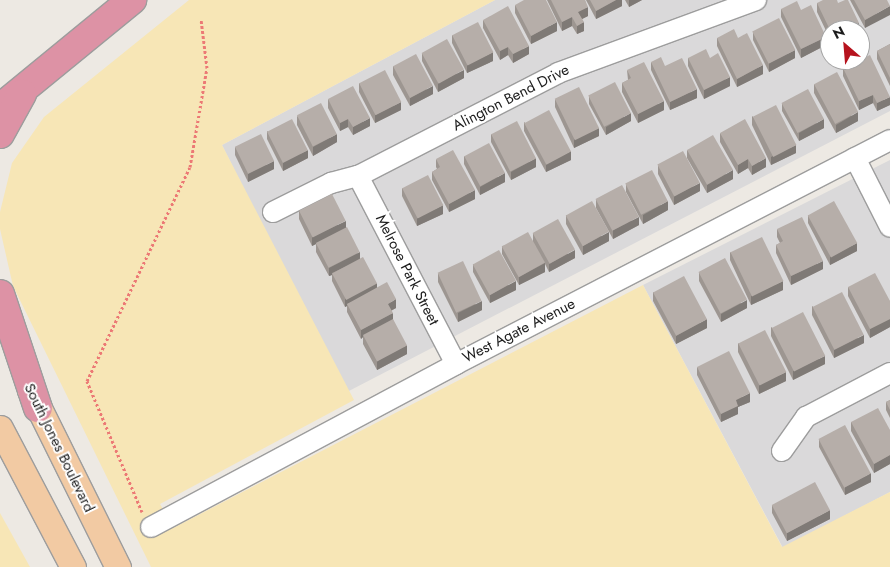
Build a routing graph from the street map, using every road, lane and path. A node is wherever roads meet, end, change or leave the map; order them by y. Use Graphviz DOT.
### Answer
graph roads {
  1 [pos="132,0"];
  2 [pos="756,0"];
  3 [pos="201,19"];
  4 [pos="25,87"];
  5 [pos="0,108"];
  6 [pos="0,134"];
  7 [pos="890,140"];
  8 [pos="855,158"];
  9 [pos="358,176"];
  10 [pos="273,212"];
  11 [pos="890,227"];
  12 [pos="0,294"];
  13 [pos="0,328"];
  14 [pos="456,364"];
  15 [pos="890,373"];
  16 [pos="38,408"];
  17 [pos="0,428"];
  18 [pos="782,451"];
  19 [pos="151,527"];
  20 [pos="73,567"];
  21 [pos="118,567"];
  1 -- 4 [label="highway"];
  2 -- 9 [label="street, Alington Bend Drive"];
  3 -- 19 [label="path"];
  4 -- 5 [label="highway"];
  4 -- 6 [label="highway"];
  7 -- 8 [label="street, West Agate Avenue"];
  8 -- 11 [label="street"];
  8 -- 14 [label="street, West Agate Avenue"];
  9 -- 10 [label="street, Alington Bend Drive"];
  9 -- 14 [label="street, Melrose Park Street"];
  12 -- 16 [label="highway"];
  13 -- 16 [label="main road, South Jones Boulevard"];
  14 -- 19 [label="street, West Agate Avenue"];
  15 -- 18 [label="street"];
  16 -- 21 [label="main road, South Jones Boulevard"];
  17 -- 20 [label="main road"];
}
